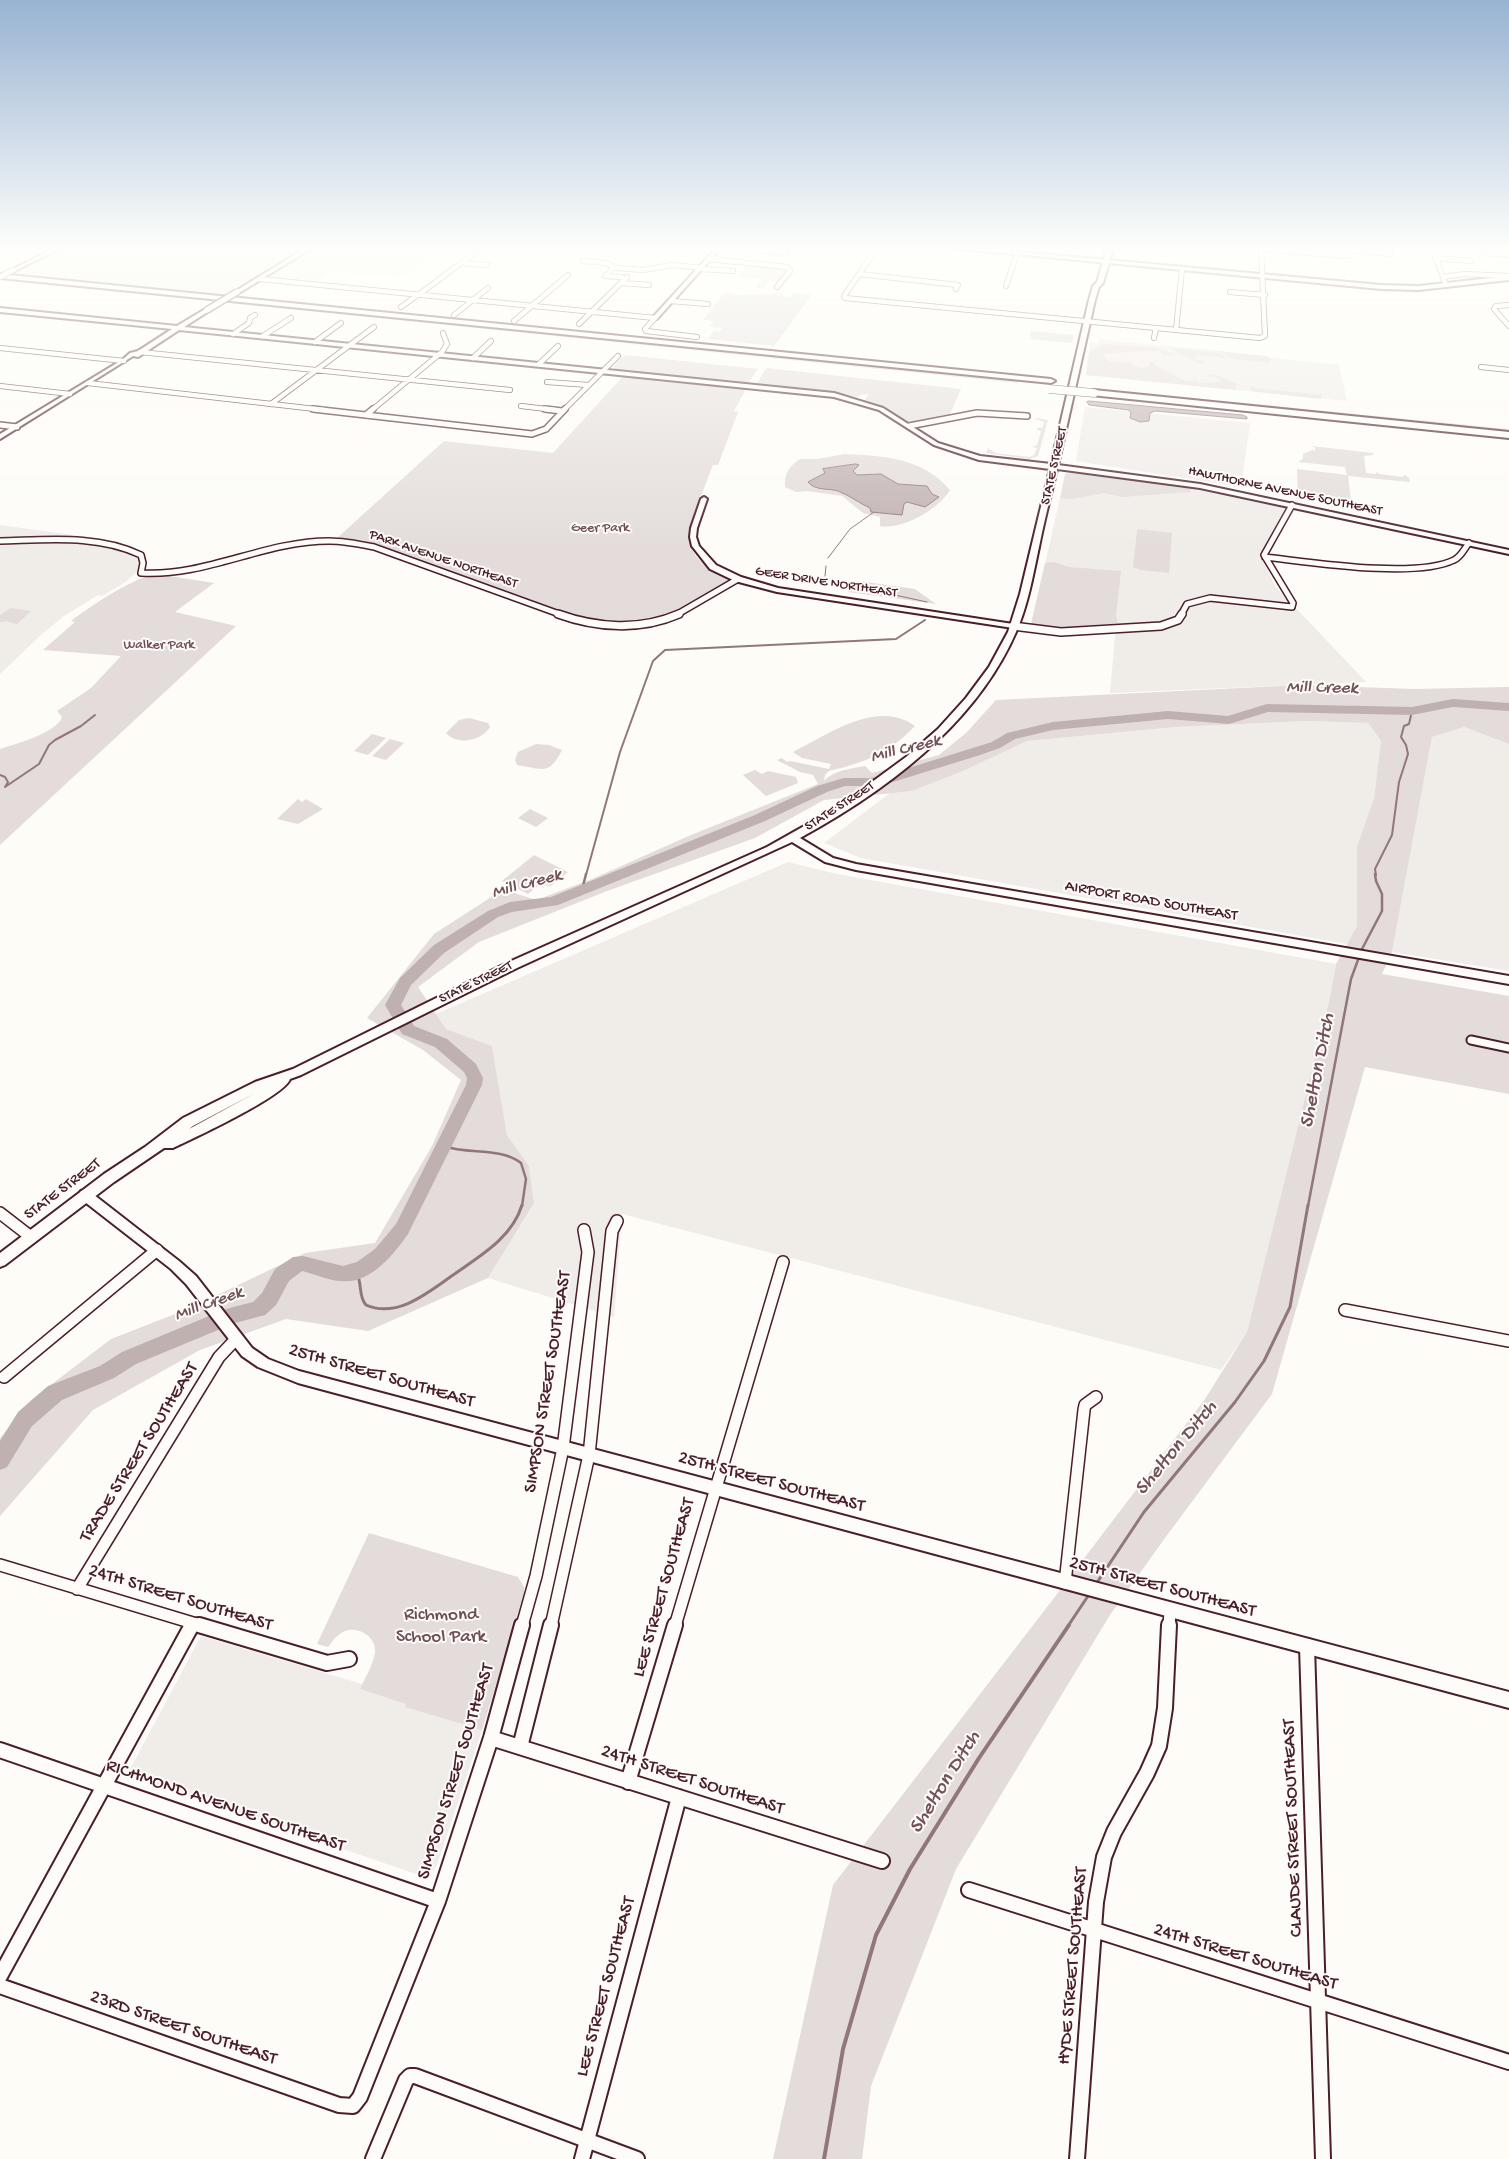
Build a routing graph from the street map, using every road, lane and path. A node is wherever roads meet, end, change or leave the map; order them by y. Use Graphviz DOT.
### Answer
graph roads {
  1 [pos="7,349"];
  2 [pos="145,349"];
  3 [pos="345,349"];
  4 [pos="388,349"];
  5 [pos="444,349"];
  6 [pos="483,349"];
  7 [pos="555,349"];
  8 [pos="680,349"];
  9 [pos="701,349"];
  10 [pos="1081,349"];
  11 [pos="140,352"];
  12 [pos="440,354"];
  13 [pos="618,356"];
  14 [pos="473,358"];
  15 [pos="124,361"];
  16 [pos="539,364"];
  17 [pos="1480,367"];
  18 [pos="1509,370"];
  19 [pos="316,371"];
  20 [pos="603,371"];
  21 [pos="407,380"];
  22 [pos="547,382"];
  23 [pos="88,383"];
  24 [pos="588,385"];
  25 [pos="1050,385"];
  26 [pos="0,386"];
  27 [pos="510,390"];
  28 [pos="1095,390"];
  29 [pos="70,394"];
  30 [pos="271,404"];
  31 [pos="521,406"];
  32 [pos="562,411"];
  33 [pos="366,415"];
  34 [pos="1027,416"];
  35 [pos="0,425"];
  36 [pos="909,426"];
  37 [pos="1509,426"];
  38 [pos="17,427"];
  39 [pos="1509,434"];
  40 [pos="0,437"];
  41 [pos="1055,467"];
  42 [pos="704,499"];
  43 [pos="1292,505"];
  44 [pos="0,541"];
  45 [pos="1469,543"];
  46 [pos="1509,552"];
  47 [pos="1264,556"];
  48 [pos="738,579"];
  49 [pos="1013,626"];
  50 [pos="793,838"];
  51 [pos="1509,980"];
  52 [pos="1471,1040"];
  53 [pos="1509,1048"];
  54 [pos="85,1195"];
  55 [pos="0,1213"];
  56 [pos="617,1221"];
  57 [pos="584,1230"];
  58 [pos="31,1237"];
  59 [pos="156,1250"];
  60 [pos="0,1261"];
  61 [pos="782,1262"];
  62 [pos="1345,1310"];
  63 [pos="236,1339"];
  64 [pos="1509,1341"];
  65 [pos="4,1377"];
  66 [pos="1096,1396"];
  67 [pos="563,1448"];
  68 [pos="589,1455"];
  69 [pos="715,1489"];
  70 [pos="0,1565"];
  71 [pos="1065,1583"];
  72 [pos="77,1589"];
  73 [pos="1170,1611"];
  74 [pos="192,1624"];
  75 [pos="1307,1646"];
  76 [pos="349,1659"];
  77 [pos="1509,1700"];
  78 [pos="491,1738"];
  79 [pos="520,1747"];
  80 [pos="0,1750"];
  81 [pos="628,1782"];
  82 [pos="104,1785"];
  83 [pos="678,1797"];
  84 [pos="882,1861"];
  85 [pos="969,1890"];
  86 [pos="438,1901"];
  87 [pos="1094,1932"];
  88 [pos="0,1976"];
  89 [pos="0,1986"];
  90 [pos="1318,2001"];
  91 [pos="1509,2062"];
  92 [pos="353,2106"];
  93 [pos="586,2141"];
  94 [pos="373,2159"];
  95 [pos="582,2159"];
  96 [pos="637,2159"];
  97 [pos="1077,2159"];
  98 [pos="1323,2159"];
  1 -- 15 [label="street"];
  2 -- 11 [label="main road"];
  3 -- 19 [label="street"];
  4 -- 12 [label="main road, HAWTHORNE AVENUE SOUTHEAST"];
  5 -- 12 [label="street"];
  6 -- 14 [label="street"];
  7 -- 16 [label="street"];
  8 -- 25 [label="highway"];
  9 -- 25 [label="highway"];
  10 -- 41 [label="main road, STATE STREET"];
  11 -- 15 [label="main road"];
  11 -- 19 [label="street"];
  12 -- 14 [label="main road, HAWTHORNE AVENUE SOUTHEAST"];
  12 -- 21 [label="street"];
  13 -- 20 [label="street"];
  14 -- 16 [label="main road, HAWTHORNE AVENUE SOUTHEAST"];
  15 -- 23 [label="main road"];
  16 -- 20 [label="main road, HAWTHORNE AVENUE SOUTHEAST"];
  17 -- 18 [label="street"];
  19 -- 21 [label="street"];
  19 -- 30 [label="street"];
  20 -- 24 [label="street"];
  20 -- 36 [label="main road, HAWTHORNE AVENUE SOUTHEAST"];
  21 -- 27 [label="street"];
  21 -- 33 [label="street"];
  22 -- 24 [label="street"];
  23 -- 29 [label="main road"];
  23 -- 30 [label="street"];
  24 -- 32 [label="street"];
  25 -- 28 [label="highway, bridge"];
  26 -- 29 [label="street"];
  28 -- 37 [label="highway"];
  28 -- 39 [label="highway"];
  29 -- 38 [label="main road"];
  30 -- 33 [label="street"];
  31 -- 32 [label="street"];
  32 -- 33 [label="street"];
  34 -- 36 [label="street"];
  35 -- 38 [label="street"];
  36 -- 41 [label="main road, HAWTHORNE AVENUE SOUTHEAST"];
  38 -- 40 [label="main road"];
  41 -- 43 [label="main road, HAWTHORNE AVENUE SOUTHEAST"];
  41 -- 49 [label="main road, STATE STREET"];
  42 -- 48 [label="street, GEER DRIVE NORTHEAST"];
  43 -- 45 [label="main road, HAWTHORNE AVENUE SOUTHEAST"];
  43 -- 47 [label="street"];
  44 -- 48 [label="street, PARK AVENUE NORTHEAST"];
  45 -- 46 [label="main road, HAWTHORNE AVENUE SOUTHEAST"];
  45 -- 47 [label="street"];
  47 -- 49 [label="street"];
  48 -- 49 [label="street, GEER DRIVE NORTHEAST"];
  49 -- 50 [label="main road, STATE STREET"];
  50 -- 51 [label="main road, AIRPORT ROAD SOUTHEAST"];
  50 -- 54 [label="main road, STATE STREET"];
  52 -- 53 [label="street"];
  54 -- 58 [label="main road, STATE STREET"];
  54 -- 59 [label="street, 25TH STREET SOUTHEAST"];
  55 -- 58 [label="street"];
  56 -- 68 [label="street"];
  57 -- 67 [label="street, SIMPSON STREET SOUTHEAST"];
  58 -- 60 [label="main road, STATE STREET"];
  59 -- 63 [label="street, 25TH STREET SOUTHEAST"];
  59 -- 65 [label="street"];
  61 -- 69 [label="street, LEE STREET SOUTHEAST"];
  62 -- 64 [label="street"];
  63 -- 67 [label="street, 25TH STREET SOUTHEAST"];
  63 -- 72 [label="street, TRADE STREET SOUTHEAST"];
  66 -- 71 [label="street"];
  67 -- 68 [label="street, 25TH STREET SOUTHEAST"];
  67 -- 78 [label="street, SIMPSON STREET SOUTHEAST"];
  68 -- 69 [label="street, 25TH STREET SOUTHEAST"];
  68 -- 79 [label="street"];
  69 -- 71 [label="street, 25TH STREET SOUTHEAST"];
  69 -- 81 [label="street, LEE STREET SOUTHEAST"];
  70 -- 72 [label="street, 24TH STREET SOUTHEAST"];
  71 -- 73 [label="street, 25TH STREET SOUTHEAST"];
  72 -- 74 [label="street, 24TH STREET SOUTHEAST"];
  73 -- 75 [label="street, 25TH STREET SOUTHEAST"];
  73 -- 87 [label="street, HYDE STREET SOUTHEAST"];
  74 -- 76 [label="street, 24TH STREET SOUTHEAST"];
  74 -- 82 [label="street"];
  75 -- 77 [label="street, 25TH STREET SOUTHEAST"];
  75 -- 90 [label="street, CLAUDE STREET SOUTHEAST"];
  78 -- 79 [label="street, 24TH STREET SOUTHEAST"];
  78 -- 86 [label="street, SIMPSON STREET SOUTHEAST"];
  79 -- 81 [label="street, 24TH STREET SOUTHEAST"];
  80 -- 82 [label="street, RICHMOND AVENUE SOUTHEAST"];
  81 -- 83 [label="street, 24TH STREET SOUTHEAST"];
  82 -- 86 [label="street, RICHMOND AVENUE SOUTHEAST"];
  82 -- 88 [label="street"];
  83 -- 84 [label="street, 24TH STREET SOUTHEAST"];
  83 -- 93 [label="street, LEE STREET SOUTHEAST"];
  85 -- 87 [label="street, 24TH STREET SOUTHEAST"];
  86 -- 92 [label="street, SIMPSON STREET SOUTHEAST"];
  87 -- 90 [label="street, 24TH STREET SOUTHEAST"];
  87 -- 97 [label="street, HYDE STREET SOUTHEAST"];
  89 -- 92 [label="street, 23RD STREET SOUTHEAST"];
  90 -- 91 [label="street, 24TH STREET SOUTHEAST"];
  90 -- 98 [label="street, CLAUDE STREET SOUTHEAST"];
  93 -- 94 [label="street"];
  93 -- 95 [label="street, LEE STREET SOUTHEAST"];
  93 -- 96 [label="street"];
}
